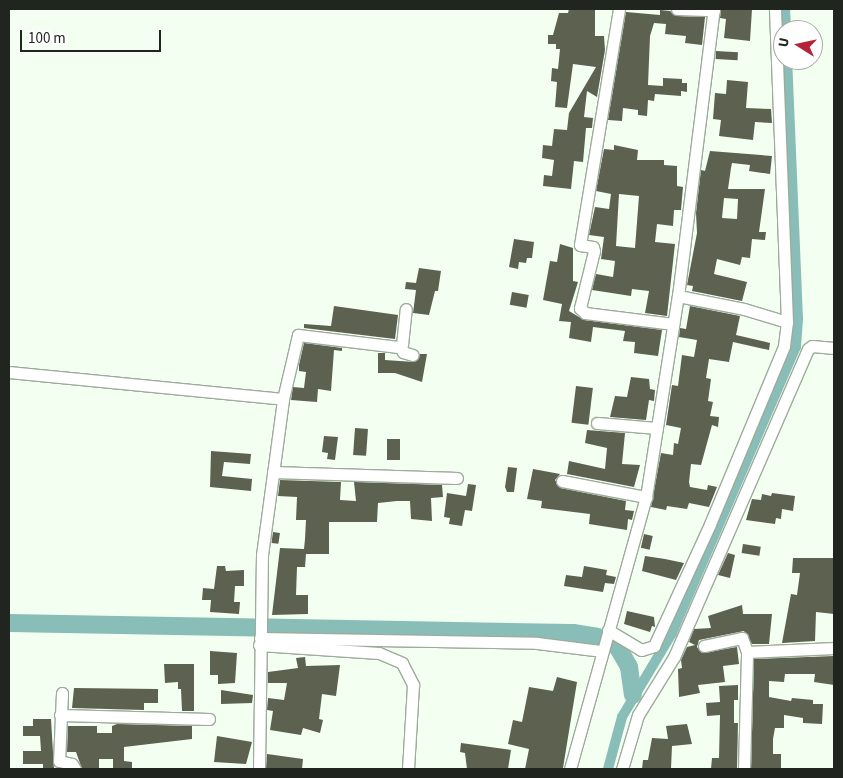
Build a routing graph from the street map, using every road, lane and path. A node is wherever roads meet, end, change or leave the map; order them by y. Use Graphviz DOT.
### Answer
graph roads {
  1 [pos="618,9"];
  2 [pos="677,9"];
  3 [pos="775,9"];
  4 [pos="714,10"];
  5 [pos="678,296"];
  6 [pos="406,309"];
  7 [pos="787,322"];
  8 [pos="673,324"];
  9 [pos="400,347"];
  10 [pos="834,348"];
  11 [pos="413,355"];
  12 [pos="9,372"];
  13 [pos="283,399"];
  14 [pos="597,423"];
  15 [pos="657,428"];
  16 [pos="272,472"];
  17 [pos="457,478"];
  18 [pos="562,481"];
  19 [pos="646,497"];
  20 [pos="260,638"];
  21 [pos="604,641"];
  22 [pos="704,646"];
  23 [pos="834,648"];
  24 [pos="747,652"];
  25 [pos="62,693"];
  26 [pos="60,715"];
  27 [pos="209,719"];
  28 [pos="75,769"];
  29 [pos="259,769"];
  30 [pos="408,769"];
  31 [pos="570,769"];
  32 [pos="622,769"];
  33 [pos="744,769"];
  1 -- 8 [label="street"];
  2 -- 4 [label="street"];
  3 -- 7 [label="street"];
  4 -- 5 [label="street"];
  5 -- 7 [label="street"];
  5 -- 8 [label="street"];
  6 -- 9 [label="street"];
  7 -- 21 [label="street"];
  8 -- 15 [label="street"];
  9 -- 11 [label="street"];
  9 -- 13 [label="street"];
  10 -- 32 [label="street"];
  12 -- 13 [label="street"];
  13 -- 16 [label="street"];
  14 -- 15 [label="street"];
  15 -- 19 [label="street"];
  16 -- 17 [label="street"];
  16 -- 20 [label="street"];
  18 -- 19 [label="street"];
  19 -- 21 [label="street"];
  20 -- 21 [label="street"];
  20 -- 29 [label="street"];
  20 -- 30 [label="street"];
  21 -- 31 [label="street"];
  22 -- 24 [label="street"];
  23 -- 24 [label="street"];
  24 -- 33 [label="street"];
  25 -- 26 [label="street"];
  26 -- 27 [label="street"];
  26 -- 28 [label="street"];
}
